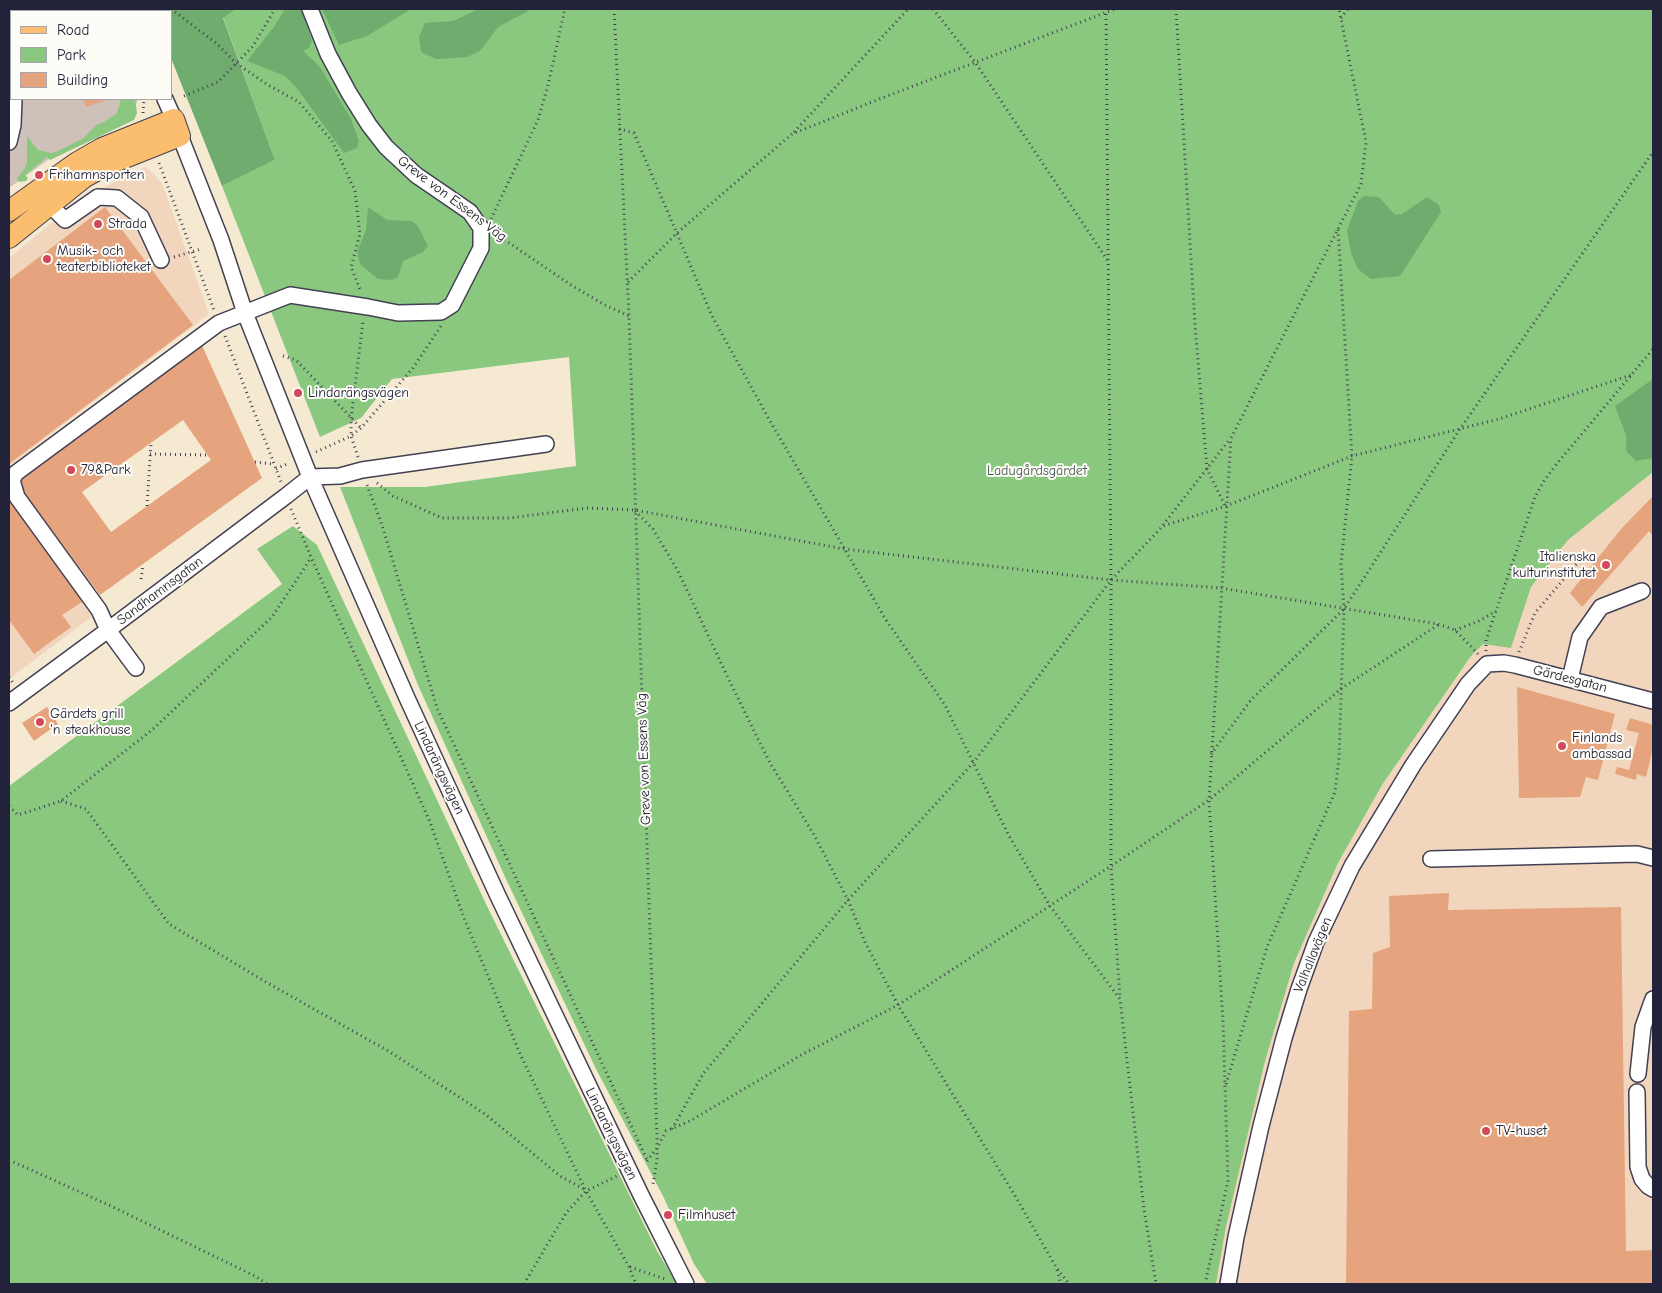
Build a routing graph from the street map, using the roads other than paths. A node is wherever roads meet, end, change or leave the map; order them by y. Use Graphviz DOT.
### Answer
graph roads {
  1 [pos="310,9"];
  2 [pos="14,100"];
  3 [pos="165,100"];
  4 [pos="177,128"];
  5 [pos="9,142"];
  6 [pos="50,205"];
  7 [pos="9,211"];
  8 [pos="9,238"];
  9 [pos="167,259"];
  10 [pos="245,313"];
  11 [pos="546,444"];
  12 [pos="310,477"];
  13 [pos="1642,591"];
  14 [pos="108,630"];
  15 [pos="1487,664"];
  16 [pos="136,668"];
  17 [pos="1570,679"];
  18 [pos="1653,701"];
  19 [pos="9,702"];
  20 [pos="1653,858"];
  21 [pos="1431,859"];
  22 [pos="1653,999"];
  23 [pos="1638,1074"];
  24 [pos="1637,1092"];
  25 [pos="1653,1189"];
  26 [pos="686,1284"];
  27 [pos="1228,1284"];
  1 -- 10 [label="street, Greve von Essens Väg"];
  2 -- 5 [label="street"];
  3 -- 4 [label="street, Lindarängsvägen"];
  4 -- 6 [label="main road"];
  4 -- 7 [label="main road"];
  4 -- 10 [label="street, Lindarängsvägen"];
  6 -- 8 [label="main road"];
  6 -- 9 [label="street"];
  10 -- 12 [label="street, Lindarängsvägen"];
  10 -- 14 [label="street"];
  11 -- 12 [label="street"];
  12 -- 14 [label="street, Sandhamnsgatan"];
  12 -- 26 [label="street, Lindarängsvägen"];
  13 -- 17 [label="street"];
  14 -- 16 [label="street"];
  14 -- 19 [label="street, Sandhamnsgatan"];
  15 -- 17 [label="street, Gärdesgatan"];
  15 -- 27 [label="street, Valhallavägen"];
  17 -- 18 [label="street, Gärdesgatan"];
  20 -- 21 [label="street"];
  22 -- 23 [label="street"];
  24 -- 25 [label="street"];
}
